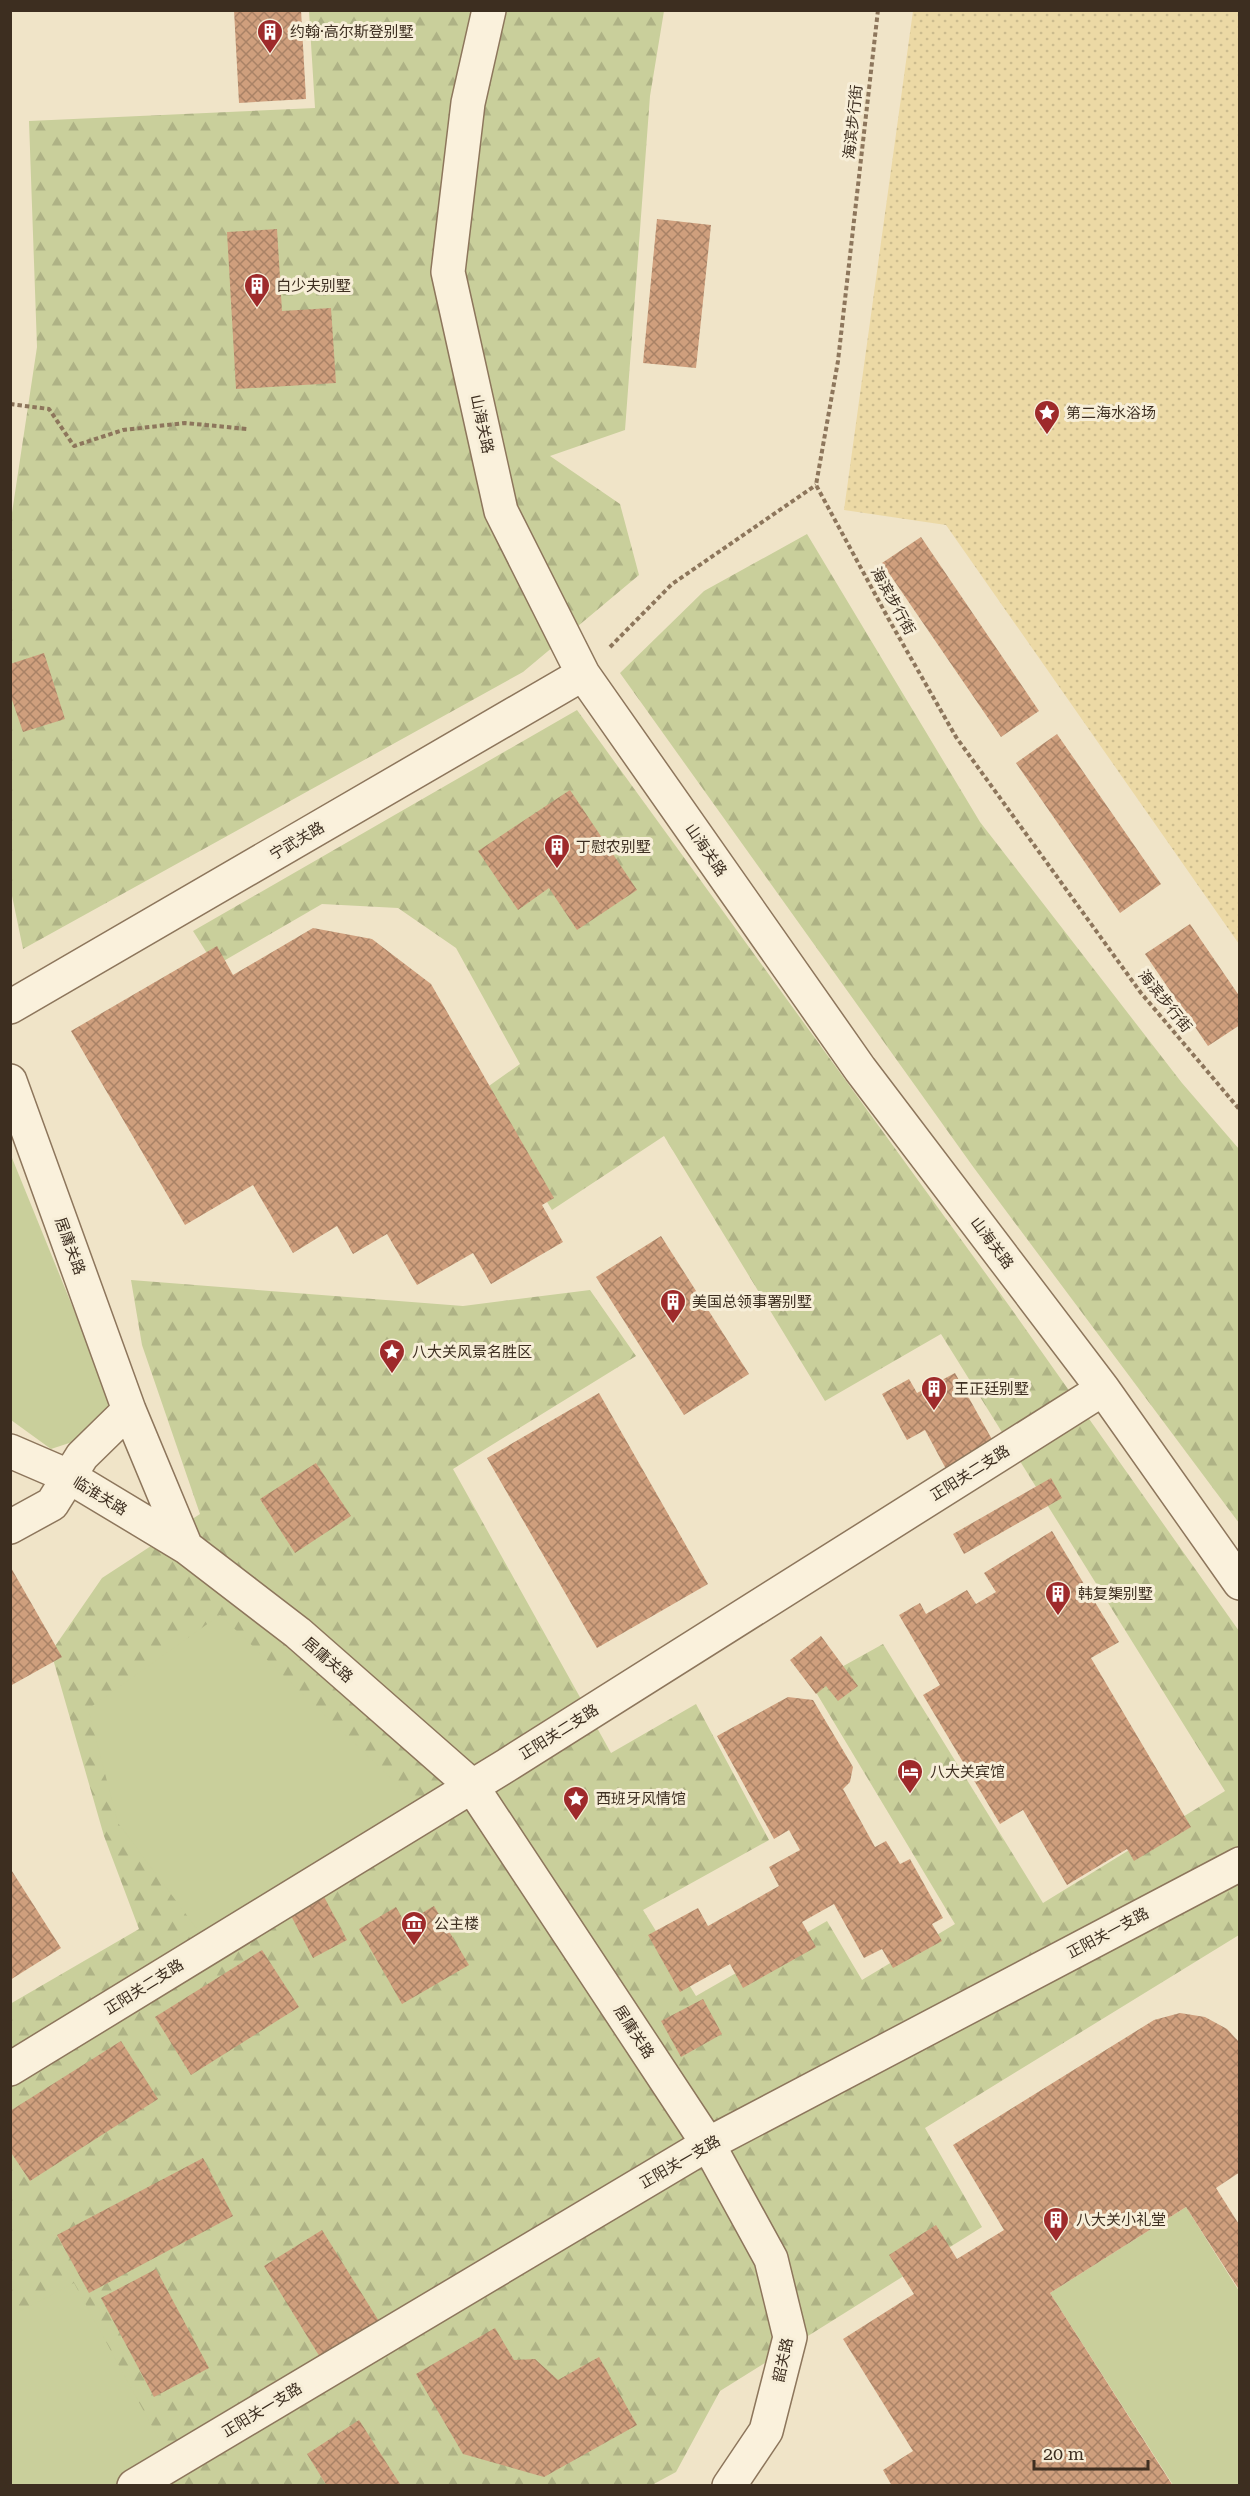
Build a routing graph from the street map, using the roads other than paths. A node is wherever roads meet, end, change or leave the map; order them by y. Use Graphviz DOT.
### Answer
graph roads {
  1 [pos="489,10"];
  2 [pos="583,674"];
  3 [pos="10,1007"];
  4 [pos="10,1081"];
  5 [pos="1103,1389"];
  6 [pos="129,1410"];
  7 [pos="10,1451"];
  8 [pos="68,1476"];
  9 [pos="10,1527"];
  10 [pos="186,1547"];
  11 [pos="1239,1583"];
  12 [pos="471,1785"];
  13 [pos="1239,1864"];
  14 [pos="10,2069"];
  15 [pos="708,2144"];
  16 [pos="735,2197"];
  17 [pos="134,2486"];
  18 [pos="729,2486"];
  1 -- 2 [label="street, 山海关路"];
  2 -- 3 [label="street, 宁武关路"];
  2 -- 5 [label="street, 山海关路"];
  4 -- 6 [label="street, 居庸关路"];
  5 -- 11 [label="street, 山海关路"];
  5 -- 12 [label="street, 正阳关二支路"];
  6 -- 8 [label="street"];
  6 -- 10 [label="street, 居庸关路"];
  7 -- 8 [label="street, 临淮关路"];
  8 -- 9 [label="street"];
  8 -- 10 [label="street, 临淮关路"];
  10 -- 12 [label="street, 居庸关路"];
  12 -- 14 [label="street, 正阳关二支路"];
  12 -- 15 [label="street, 居庸关路"];
  13 -- 15 [label="street, 正阳关一支路"];
  15 -- 16 [label="street, 居庸关路"];
  15 -- 17 [label="street, 正阳关一支路"];
  16 -- 18 [label="street, 韶关路"];
}
